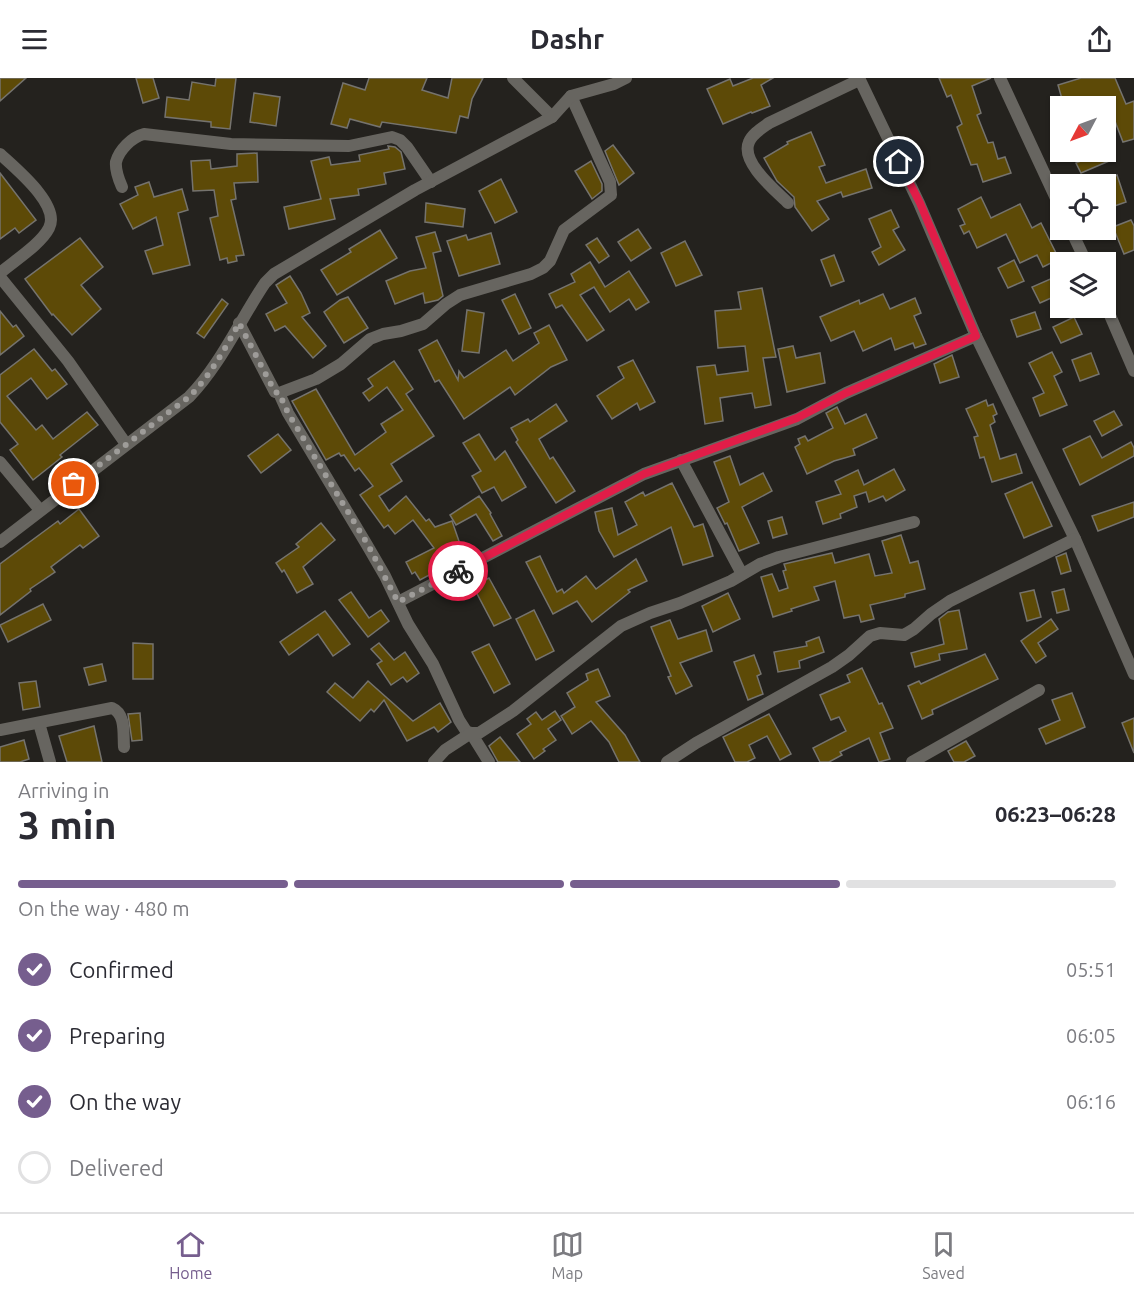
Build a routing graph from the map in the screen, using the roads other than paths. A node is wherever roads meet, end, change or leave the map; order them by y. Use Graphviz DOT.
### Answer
graph roads {
  1 [pos="513,78"];
  2 [pos="626,78"];
  3 [pos="859,79"];
  4 [pos="1002,79"];
  5 [pos="571,96"];
  6 [pos="552,117"];
  7 [pos="0,154"];
  8 [pos="431,182"];
  9 [pos="1050,185"];
  10 [pos="122,187"];
  11 [pos="788,203"];
  12 [pos="0,275"];
  13 [pos="1111,318"];
  14 [pos="239,323"];
  15 [pos="976,336"];
  16 [pos="1134,371"];
  17 [pos="279,393"];
  18 [pos="126,444"];
  19 [pos="681,460"];
  20 [pos="0,462"];
  21 [pos="40,510"];
  22 [pos="914,522"];
  23 [pos="1074,539"];
  24 [pos="0,542"];
  25 [pos="742,574"];
  26 [pos="398,602"];
  27 [pos="1134,674"];
  28 [pos="1039,690"];
  29 [pos="39,723"];
  30 [pos="0,730"];
  31 [pos="471,733"];
  32 [pos="124,747"];
  33 [pos="50,762"];
  34 [pos="434,762"];
  35 [pos="489,762"];
  36 [pos="667,762"];
  37 [pos="912,762"];
  1 -- 6 [label="street"];
  2 -- 5 [label="street"];
  3 -- 11 [label="street"];
  3 -- 15 [label="street"];
  4 -- 9 [label="street"];
  5 -- 6 [label="street"];
  5 -- 17 [label="street"];
  6 -- 8 [label="street"];
  7 -- 12 [label="street"];
  8 -- 10 [label="street"];
  8 -- 14 [label="street"];
  12 -- 18 [label="street"];
  13 -- 16 [label="street"];
  14 -- 17 [label="street"];
  14 -- 18 [label="street"];
  15 -- 19 [label="street"];
  15 -- 23 [label="street"];
  17 -- 26 [label="street"];
  18 -- 21 [label="street"];
  19 -- 25 [label="street"];
  19 -- 26 [label="street"];
  20 -- 21 [label="street"];
  21 -- 24 [label="street"];
  22 -- 25 [label="street"];
  23 -- 27 [label="street"];
  23 -- 36 [label="street"];
  25 -- 31 [label="street"];
  26 -- 31 [label="street"];
  28 -- 37 [label="street"];
  29 -- 30 [label="street"];
  29 -- 32 [label="street"];
  29 -- 33 [label="street"];
  31 -- 34 [label="street"];
  31 -- 35 [label="street"];
}
